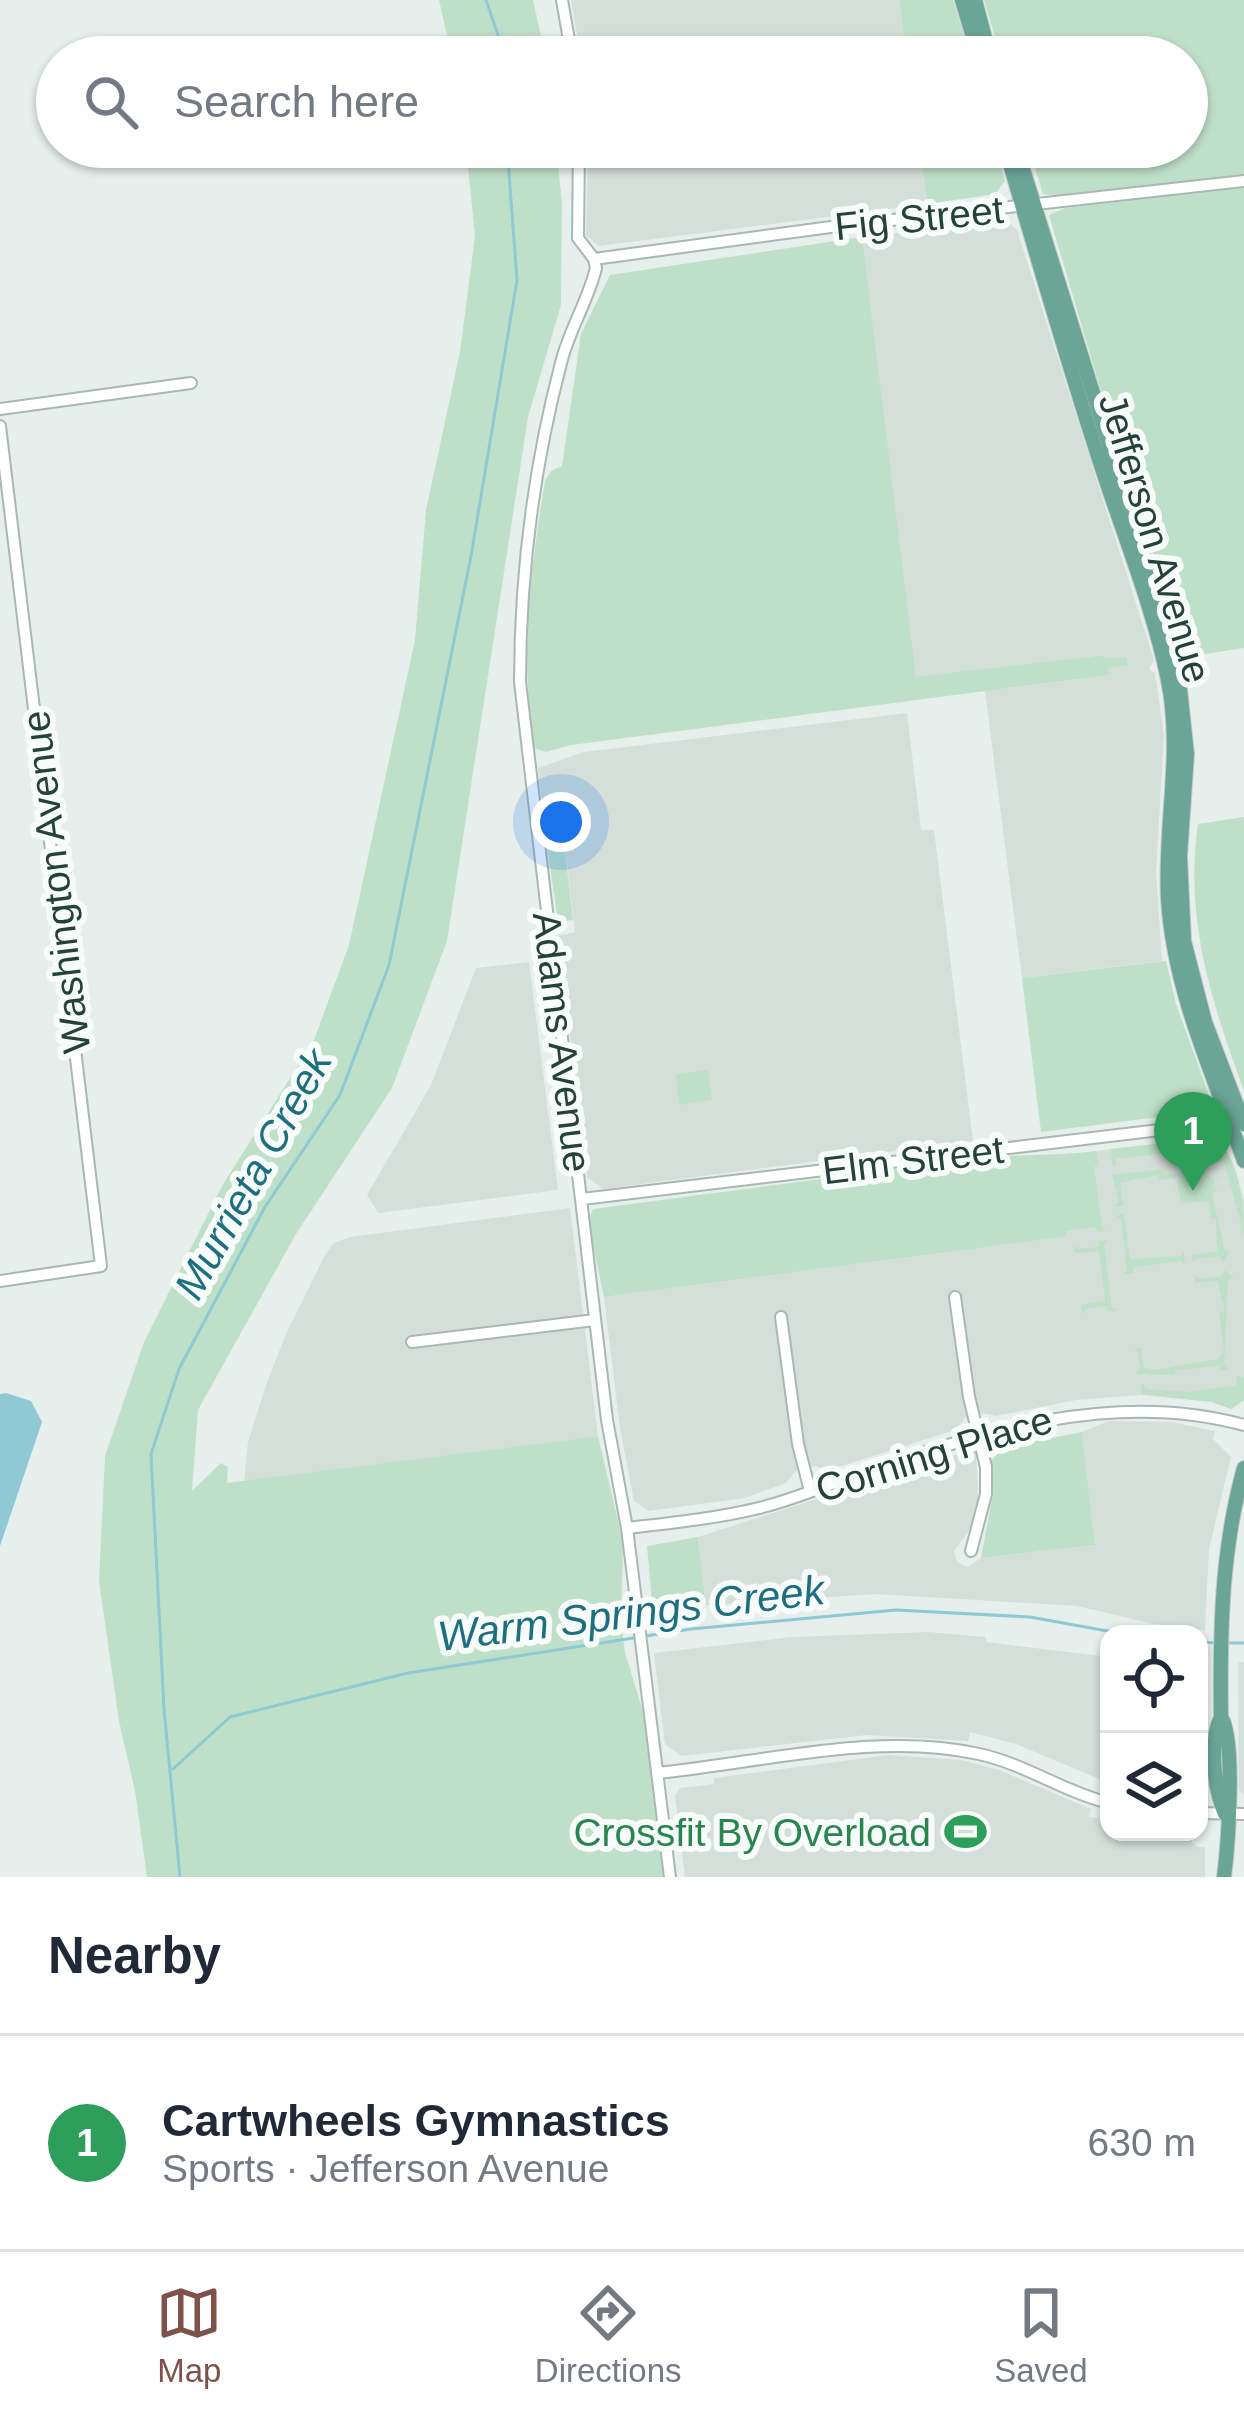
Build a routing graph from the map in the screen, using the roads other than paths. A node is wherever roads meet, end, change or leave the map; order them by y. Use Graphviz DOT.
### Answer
graph roads {
  1 [pos="562,0"];
  2 [pos="962,0"];
  3 [pos="975,0"];
  4 [pos="568,36"];
  5 [pos="973,36"];
  6 [pos="984,36"];
  7 [pos="579,168"];
  8 [pos="1013,168"];
  9 [pos="1020,168"];
  10 [pos="1244,181"];
  11 [pos="1028,207"];
  12 [pos="594,259"];
  13 [pos="190,383"];
  14 [pos="0,409"];
  15 [pos="0,426"];
  16 [pos="1090,431"];
  17 [pos="1122,488"];
  18 [pos="1167,882"];
  19 [pos="1184,940"];
  20 [pos="1240,1121"];
  21 [pos="1244,1161"];
  22 [pos="582,1199"];
  23 [pos="0,1281"];
  24 [pos="955,1297"];
  25 [pos="781,1317"];
  26 [pos="595,1320"];
  27 [pos="412,1342"];
  28 [pos="1244,1425"];
  29 [pos="979,1437"];
  30 [pos="1244,1468"];
  31 [pos="810,1491"];
  32 [pos="627,1528"];
  33 [pos="971,1551"];
  34 [pos="657,1773"];
  35 [pos="1100,1800"];
  36 [pos="1208,1813"];
  37 [pos="1226,1814"];
  38 [pos="1244,1814"];
  39 [pos="1225,1875"];
  40 [pos="670,1877"];
  1 -- 4 [label="street"];
  2 -- 5 [label="main road"];
  3 -- 6 [label="main road"];
  7 -- 12 [label="street"];
  8 -- 11 [label="main road, Jefferson Avenue"];
  9 -- 11 [label="main road, Jefferson Avenue"];
  10 -- 11 [label="street, Fig Street"];
  11 -- 12 [label="street, Fig Street"];
  11 -- 16 [label="main road, Jefferson Avenue"];
  11 -- 17 [label="main road, Jefferson Avenue"];
  12 -- 22 [label="street, Adams Avenue"];
  13 -- 14 [label="street"];
  15 -- 23 [label="street, Washington Avenue"];
  16 -- 17 [label="main road"];
  16 -- 18 [label="main road, Jefferson Avenue"];
  17 -- 19 [label="main road, Jefferson Avenue"];
  18 -- 19 [label="main road"];
  18 -- 20 [label="main road, Jefferson Avenue"];
  19 -- 20 [label="main road, Jefferson Avenue"];
  20 -- 21 [label="main road, Jefferson Avenue"];
  20 -- 22 [label="street, Elm Street"];
  22 -- 26 [label="street, Adams Avenue"];
  24 -- 29 [label="street"];
  25 -- 31 [label="street"];
  26 -- 27 [label="street"];
  26 -- 32 [label="street, Adams Avenue"];
  28 -- 29 [label="street, Corning Place"];
  29 -- 31 [label="street, Corning Place"];
  29 -- 33 [label="street"];
  30 -- 37 [label="main road"];
  31 -- 32 [label="street, Corning Place"];
  32 -- 34 [label="street, Adams Avenue"];
  34 -- 35 [label="street"];
  34 -- 40 [label="street, Adams Avenue"];
  36 -- 37 [label="street"];
  37 -- 38 [label="street"];
  37 -- 39 [label="main road"];
}
